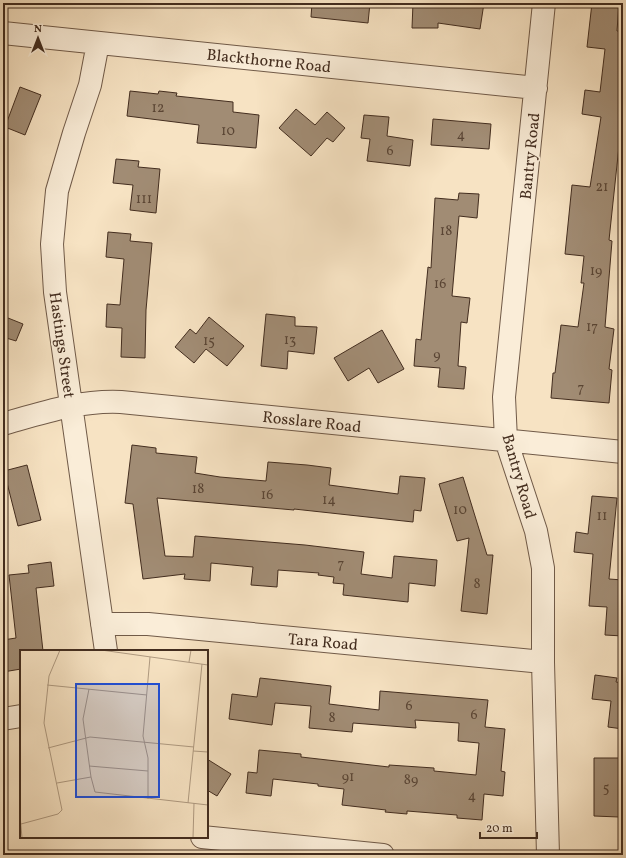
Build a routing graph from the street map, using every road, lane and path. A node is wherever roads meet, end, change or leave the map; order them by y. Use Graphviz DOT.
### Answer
graph roads {
  1 [pos="544,3"];
  2 [pos="3,33"];
  3 [pos="98,43"];
  4 [pos="536,88"];
  5 [pos="72,405"];
  6 [pos="3,424"];
  7 [pos="506,440"];
  8 [pos="623,452"];
  9 [pos="102,624"];
  10 [pos="106,650"];
  11 [pos="543,662"];
  12 [pos="20,716"];
  13 [pos="3,719"];
  14 [pos="208,838"];
  15 [pos="382,855"];
  16 [pos="548,855"];
  1 -- 4 [label="street, Bantry Road"];
  2 -- 3 [label="street, Blackthorne Road"];
  3 -- 4 [label="street, Blackthorne Road"];
  3 -- 5 [label="street, Hastings Street"];
  4 -- 7 [label="street, Bantry Road"];
  5 -- 6 [label="street, Rosslare Road"];
  5 -- 7 [label="street, Rosslare Road"];
  5 -- 9 [label="street, Hastings Street"];
  7 -- 8 [label="street, Rosslare Road"];
  7 -- 11 [label="street, Bantry Road"];
  9 -- 10 [label="street, Hastings Street"];
  9 -- 11 [label="street, Tara Road"];
  11 -- 16 [label="street, Bantry Road"];
  12 -- 13 [label="street"];
  14 -- 15 [label="street"];
}
